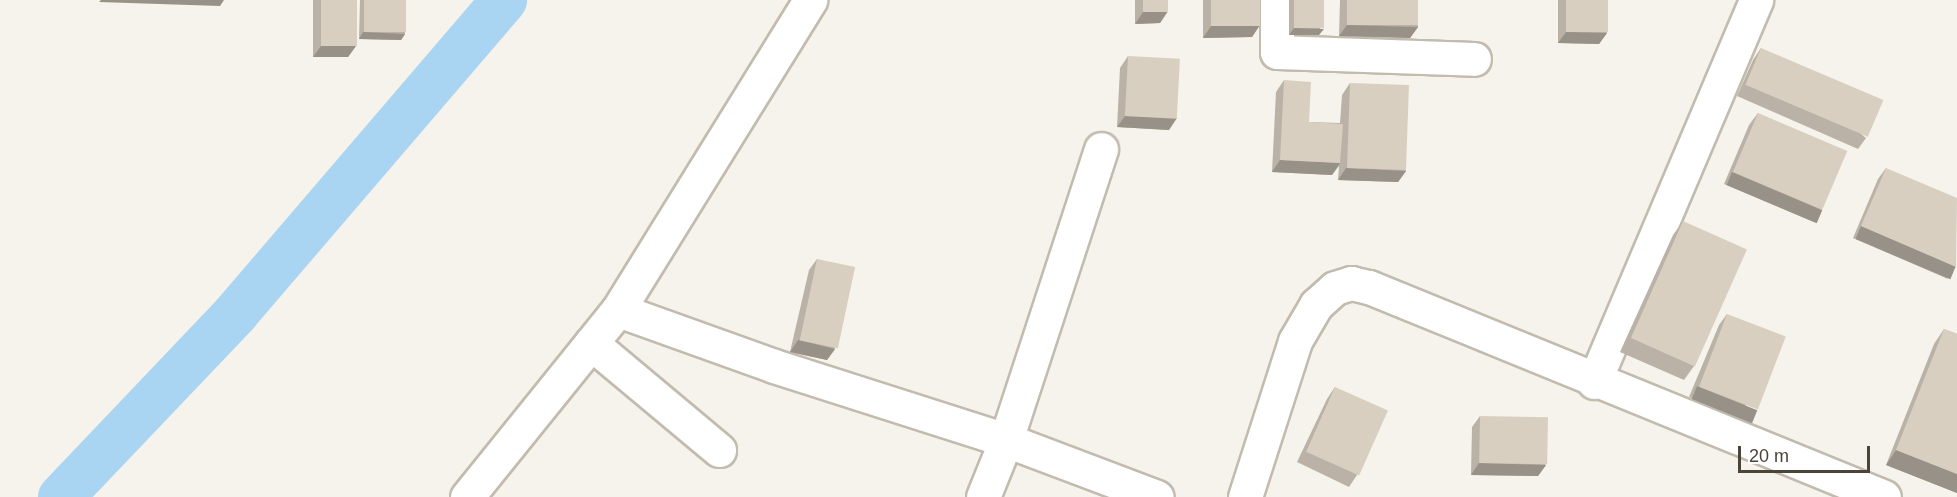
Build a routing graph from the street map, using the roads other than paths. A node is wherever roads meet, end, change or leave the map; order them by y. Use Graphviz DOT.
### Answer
graph roads {
  1 [pos="810,0"];
  2 [pos="1276,0"];
  3 [pos="1756,0"];
  4 [pos="1473,59"];
  5 [pos="1101,149"];
  6 [pos="618,310"];
  7 [pos="591,343"];
  8 [pos="1594,382"];
  9 [pos="1006,440"];
  10 [pos="719,450"];
  11 [pos="467,497"];
  12 [pos="982,497"];
  13 [pos="1157,497"];
  14 [pos="1245,497"];
  15 [pos="1884,497"];
  1 -- 6 [label="street"];
  2 -- 4 [label="street"];
  3 -- 8 [label="street"];
  5 -- 9 [label="street"];
  6 -- 7 [label="street"];
  6 -- 9 [label="street"];
  7 -- 10 [label="street"];
  7 -- 11 [label="street"];
  8 -- 14 [label="street"];
  8 -- 15 [label="street"];
  9 -- 12 [label="street"];
  9 -- 13 [label="street"];
}
